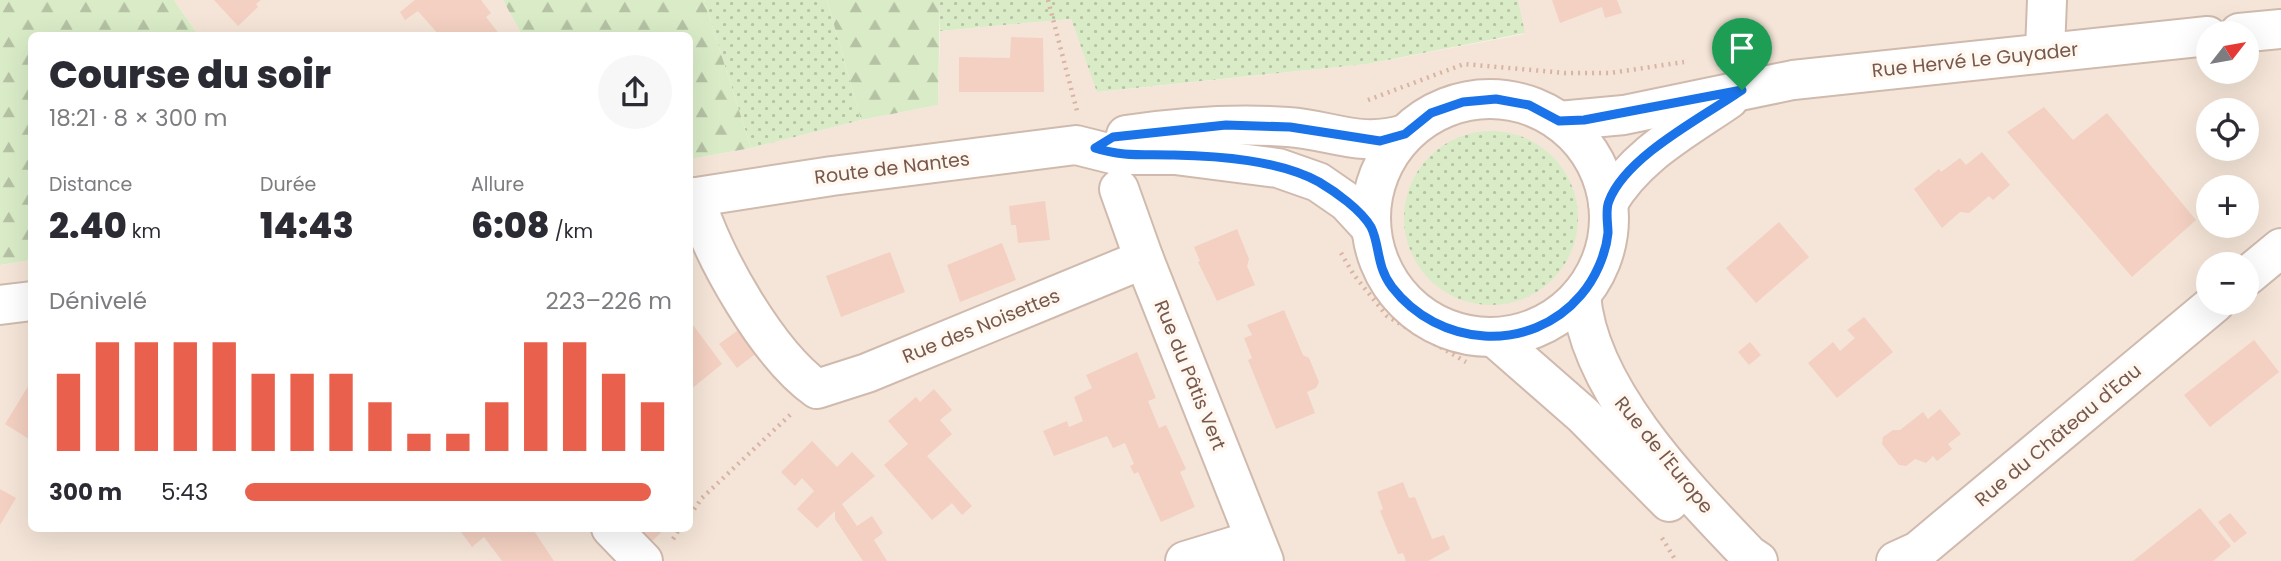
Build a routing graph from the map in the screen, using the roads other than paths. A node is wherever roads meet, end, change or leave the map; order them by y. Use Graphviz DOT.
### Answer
graph roads {
  1 [pos="2047,0"];
  2 [pos="2281,29"];
  3 [pos="2259,31"];
  4 [pos="2196,37"];
  5 [pos="2045,51"];
  6 [pos="1742,90"];
  7 [pos="1559,121"];
  8 [pos="1092,131"];
  9 [pos="1405,134"];
  10 [pos="1119,189"];
  11 [pos="693,197"];
  12 [pos="693,199"];
  13 [pos="1608,203"];
  14 [pos="1371,228"];
  15 [pos="2281,248"];
  16 [pos="1144,259"];
  17 [pos="2259,266"];
  18 [pos="1581,295"];
  19 [pos="28,301"];
  20 [pos="0,305"];
  21 [pos="2201,315"];
  22 [pos="1495,338"];
  23 [pos="615,532"];
  24 [pos="1259,550"];
  25 [pos="643,561"];
  26 [pos="1185,561"];
  27 [pos="1719,561"];
  28 [pos="1758,561"];
  29 [pos="1896,561"];
  1 -- 5 [label="street"];
  2 -- 3 [label="street"];
  4 -- 5 [label="street, Rue Hervé Le Guyader"];
  5 -- 6 [label="street, Rue Hervé Le Guyader"];
  6 -- 7 [label="street, Rue Hervé Le Guyader"];
  6 -- 13 [label="street, Rue Hervé Le Guyader"];
  7 -- 9 [label="street"];
  7 -- 13 [label="street"];
  8 -- 9 [label="street, Route de Nantes"];
  8 -- 11 [label="street, Route de Nantes"];
  8 -- 14 [label="street, Route de Nantes"];
  9 -- 14 [label="street"];
  10 -- 16 [label="street, Rue du Pâtis Vert"];
  12 -- 16 [label="street, Rue des Noisettes"];
  13 -- 18 [label="street"];
  14 -- 22 [label="street"];
  15 -- 17 [label="street"];
  16 -- 24 [label="street, Rue du Pâtis Vert"];
  18 -- 22 [label="street"];
  18 -- 28 [label="street, Rue de l'Europe"];
  19 -- 20 [label="street"];
  21 -- 29 [label="street, Rue du Château d'Eau"];
  22 -- 27 [label="street, Rue de l'Europe"];
  23 -- 25 [label="street"];
  24 -- 26 [label="street"];
}
